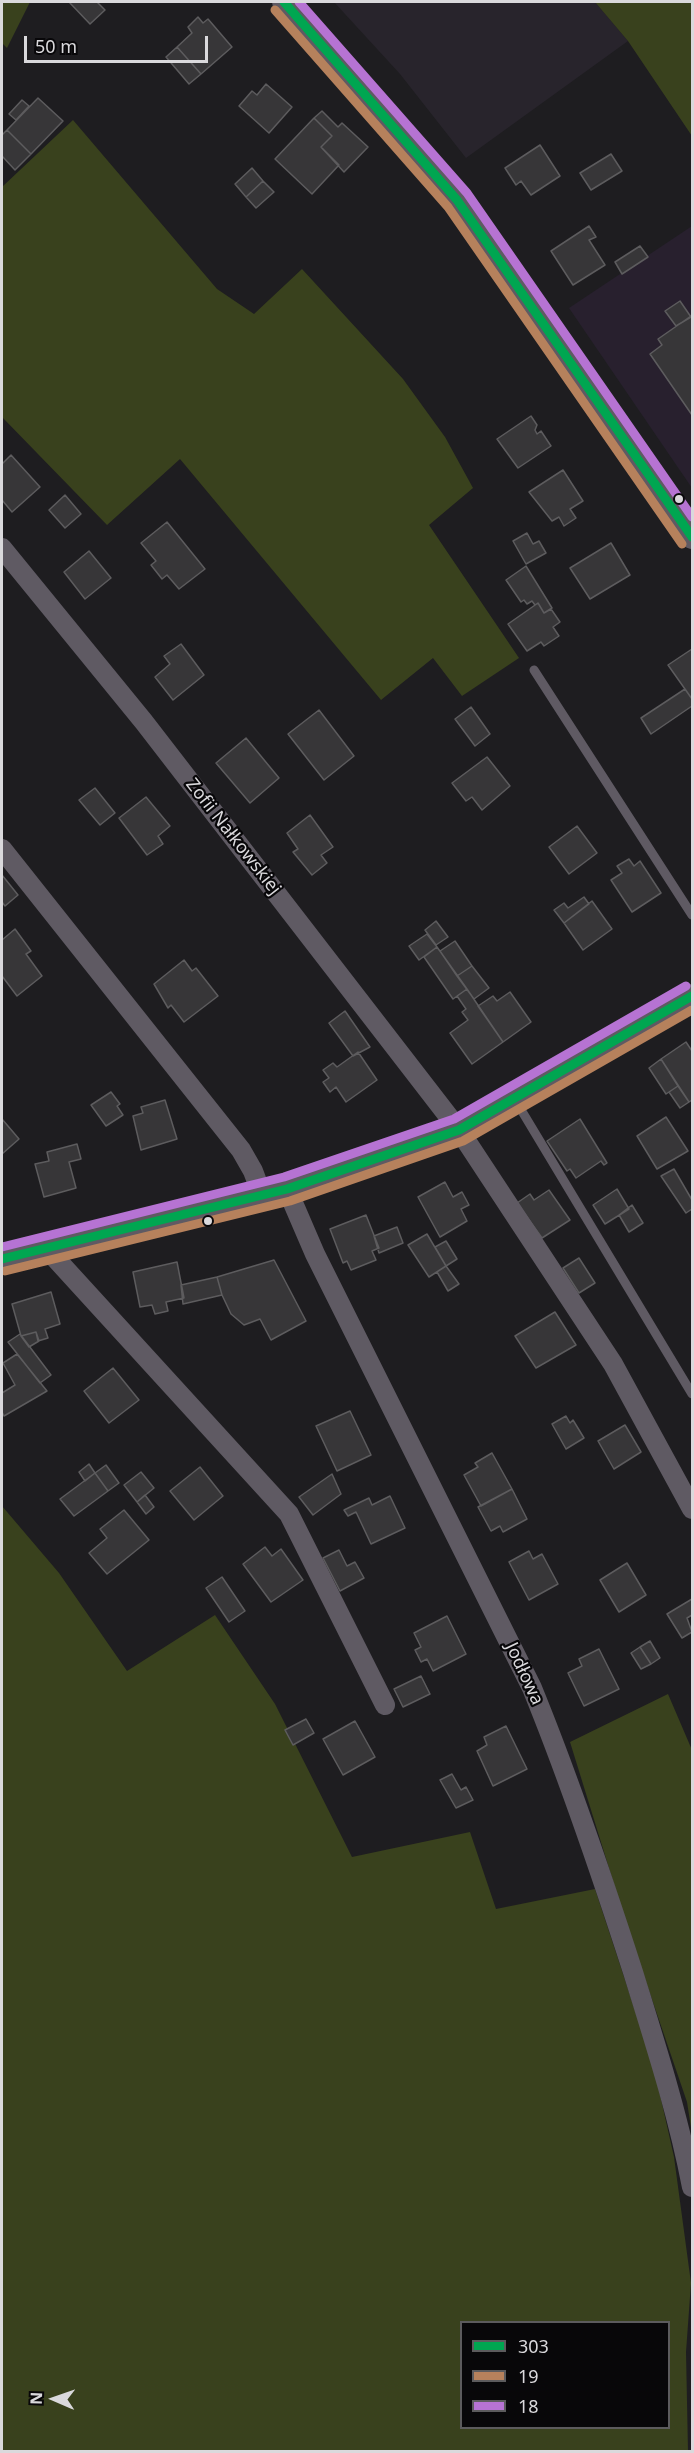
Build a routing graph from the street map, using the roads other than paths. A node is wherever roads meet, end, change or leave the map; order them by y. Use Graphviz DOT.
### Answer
graph roads {
  1 [pos="284,2"];
  2 [pos="693,537"];
  3 [pos="2,548"];
  4 [pos="534,670"];
  5 [pos="2,849"];
  6 [pos="693,915"];
  7 [pos="693,996"];
  8 [pos="514,1098"];
  9 [pos="459,1130"];
  10 [pos="287,1189"];
  11 [pos="262,1195"];
  12 [pos="47,1249"];
  13 [pos="2,1259"];
  14 [pos="693,1395"];
  15 [pos="693,1509"];
  16 [pos="385,1705"];
  17 [pos="693,2187"];
  1 -- 2 [label="street"];
  3 -- 9 [label="street, Zofii Nałkowskiej"];
  4 -- 6 [label="lane"];
  5 -- 11 [label="street"];
  7 -- 8 [label="street"];
  8 -- 9 [label="street"];
  8 -- 14 [label="lane"];
  9 -- 10 [label="street"];
  9 -- 15 [label="street, Zofii Nałkowskiej"];
  10 -- 11 [label="street"];
  10 -- 17 [label="street, Jodłowa"];
  11 -- 12 [label="street"];
  12 -- 13 [label="street"];
  12 -- 16 [label="street"];
}
